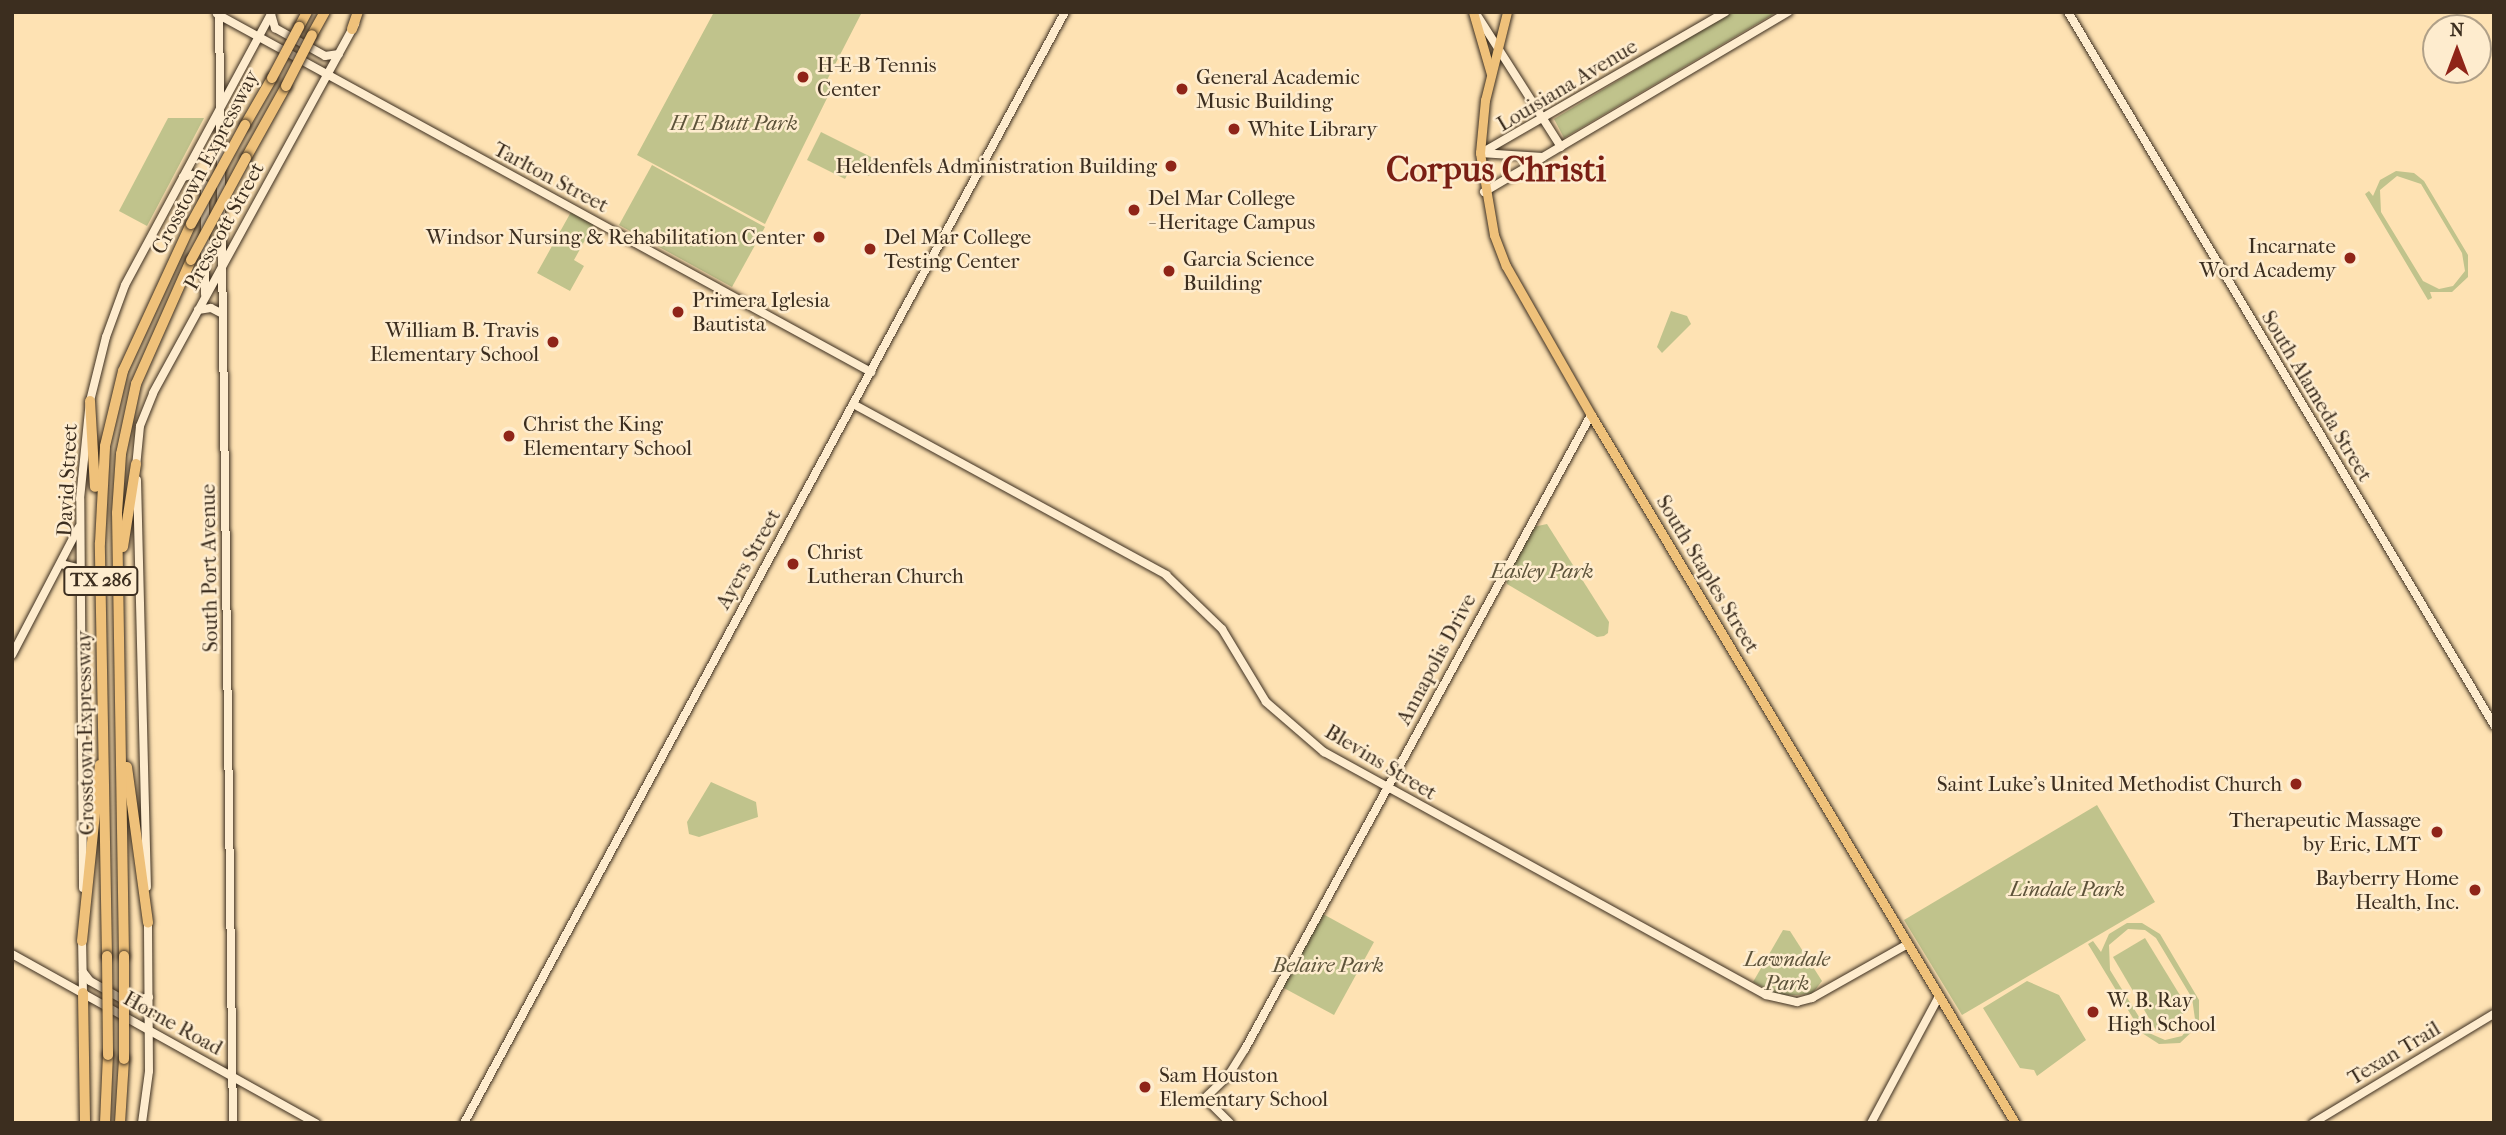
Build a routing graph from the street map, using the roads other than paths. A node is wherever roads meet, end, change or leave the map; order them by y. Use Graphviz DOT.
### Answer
graph roads {
  1 [pos="307,12"];
  2 [pos="325,12"];
  3 [pos="360,12"];
  4 [pos="1065,12"];
  5 [pos="1474,12"];
  6 [pos="1507,12"];
  7 [pos="1726,12"];
  8 [pos="1788,12"];
  9 [pos="2068,12"];
  10 [pos="217,13"];
  11 [pos="271,13"];
  12 [pos="352,29"];
  13 [pos="258,36"];
  14 [pos="1499,47"];
  15 [pos="339,54"];
  16 [pos="329,74"];
  17 [pos="1491,75"];
  18 [pos="220,107"];
  19 [pos="1544,118"];
  20 [pos="1561,147"];
  21 [pos="1480,153"];
  22 [pos="1543,157"];
  23 [pos="183,177"];
  24 [pos="1484,192"];
  25 [pos="223,267"];
  26 [pos="203,300"];
  27 [pos="198,310"];
  28 [pos="223,314"];
  29 [pos="871,372"];
  30 [pos="90,401"];
  31 [pos="853,404"];
  32 [pos="1591,415"];
  33 [pos="136,464"];
  34 [pos="80,526"];
  35 [pos="100,543"];
  36 [pos="61,564"];
  37 [pos="81,569"];
  38 [pos="118,582"];
  39 [pos="12,655"];
  40 [pos="121,705"];
  41 [pos="104,716"];
  42 [pos="2494,724"];
  43 [pos="1386,789"];
  44 [pos="148,923"];
  45 [pos="82,941"];
  46 [pos="1908,944"];
  47 [pos="12,954"];
  48 [pos="83,972"];
  49 [pos="83,993"];
  50 [pos="1939,996"];
  51 [pos="149,997"];
  52 [pos="2494,1014"];
  53 [pos="149,1030"];
  54 [pos="234,1077"];
  55 [pos="85,1123"];
  56 [pos="105,1123"];
  57 [pos="120,1123"];
  58 [pos="142,1123"];
  59 [pos="233,1123"];
  60 [pos="316,1123"];
  61 [pos="464,1123"];
  62 [pos="1230,1123"];
  63 [pos="1871,1123"];
  64 [pos="2015,1123"];
  65 [pos="2313,1123"];
  1 -- 35 [label="highway, Crosstown Expressway / TX 286, bridge"];
  2 -- 38 [label="highway, Crosstown Expressway / TX 286, bridge"];
  3 -- 12 [label="highway"];
  4 -- 29 [label="main road, Ayers Street"];
  5 -- 14 [label="main road"];
  5 -- 17 [label="main road"];
  6 -- 14 [label="main road, South Staples Street"];
  7 -- 19 [label="main road, Louisiana Avenue"];
  8 -- 20 [label="main road"];
  9 -- 42 [label="main road, South Alameda Street"];
  10 -- 13 [label="main road, Tarlton Street"];
  10 -- 18 [label="main road, South Port Avenue"];
  11 -- 13 [label="main road, David Street"];
  11 -- 15 [label="main road"];
  12 -- 15 [label="main road, Presscott Street"];
  13 -- 16 [label="main road, Tarlton Street"];
  13 -- 18 [label="main road, David Street"];
  14 -- 17 [label="main road, South Staples Street"];
  14 -- 19 [label="main road"];
  15 -- 16 [label="main road, Presscott Street"];
  16 -- 25 [label="main road, Presscott Street"];
  16 -- 29 [label="main road, Tarlton Street"];
  17 -- 21 [label="main road, South Staples Street"];
  18 -- 23 [label="main road, David Street"];
  18 -- 25 [label="main road, South Port Avenue"];
  19 -- 20 [label="main road"];
  19 -- 21 [label="main road, Louisiana Avenue"];
  20 -- 22 [label="main road"];
  21 -- 22 [label="main road, Louisiana Avenue"];
  21 -- 24 [label="main road, South Staples Street"];
  22 -- 24 [label="main road"];
  23 -- 26 [label="main road"];
  23 -- 30 [label="main road, David Street"];
  24 -- 32 [label="main road, South Staples Street"];
  25 -- 26 [label="main road, Presscott Street"];
  25 -- 28 [label="main road, South Port Avenue"];
  26 -- 27 [label="main road, Presscott Street"];
  27 -- 28 [label="main road"];
  27 -- 33 [label="main road, Presscott Street"];
  28 -- 54 [label="main road, South Port Avenue"];
  29 -- 31 [label="main road, Ayers Street"];
  30 -- 34 [label="main road, David Street"];
  30 -- 35 [label="highway"];
  31 -- 43 [label="main road, Blevins Street"];
  31 -- 61 [label="main road, Ayers Street"];
  32 -- 43 [label="main road, Annapolis Drive"];
  32 -- 46 [label="main road, South Staples Street"];
  33 -- 38 [label="highway"];
  33 -- 44 [label="main road"];
  34 -- 36 [label="main road"];
  34 -- 37 [label="main road, David Street"];
  35 -- 41 [label="highway, Crosstown Expressway / TX 286"];
  36 -- 37 [label="main road"];
  36 -- 39 [label="main road"];
  37 -- 45 [label="main road, David Street"];
  38 -- 40 [label="highway, Crosstown Expressway / TX 286"];
  40 -- 44 [label="highway"];
  40 -- 57 [label="highway, Crosstown Expressway / TX 286, bridge"];
  41 -- 45 [label="highway"];
  41 -- 56 [label="highway, Crosstown Expressway / TX 286, bridge"];
  43 -- 46 [label="main road, Blevins Street"];
  43 -- 62 [label="main road, Annapolis Drive"];
  44 -- 51 [label="main road"];
  45 -- 48 [label="main road, David Street"];
  46 -- 50 [label="main road, South Staples Street"];
  47 -- 49 [label="main road, Horne Road"];
  48 -- 49 [label="main road, David Street"];
  48 -- 51 [label="main road"];
  49 -- 53 [label="main road, Horne Road"];
  49 -- 55 [label="highway"];
  50 -- 63 [label="main road"];
  50 -- 64 [label="main road, South Staples Street"];
  51 -- 53 [label="main road"];
  52 -- 65 [label="main road, Texan Trail"];
  53 -- 54 [label="main road, Horne Road"];
  53 -- 58 [label="main road"];
  54 -- 59 [label="main road, South Port Avenue"];
  54 -- 60 [label="main road, Horne Road"];
}
